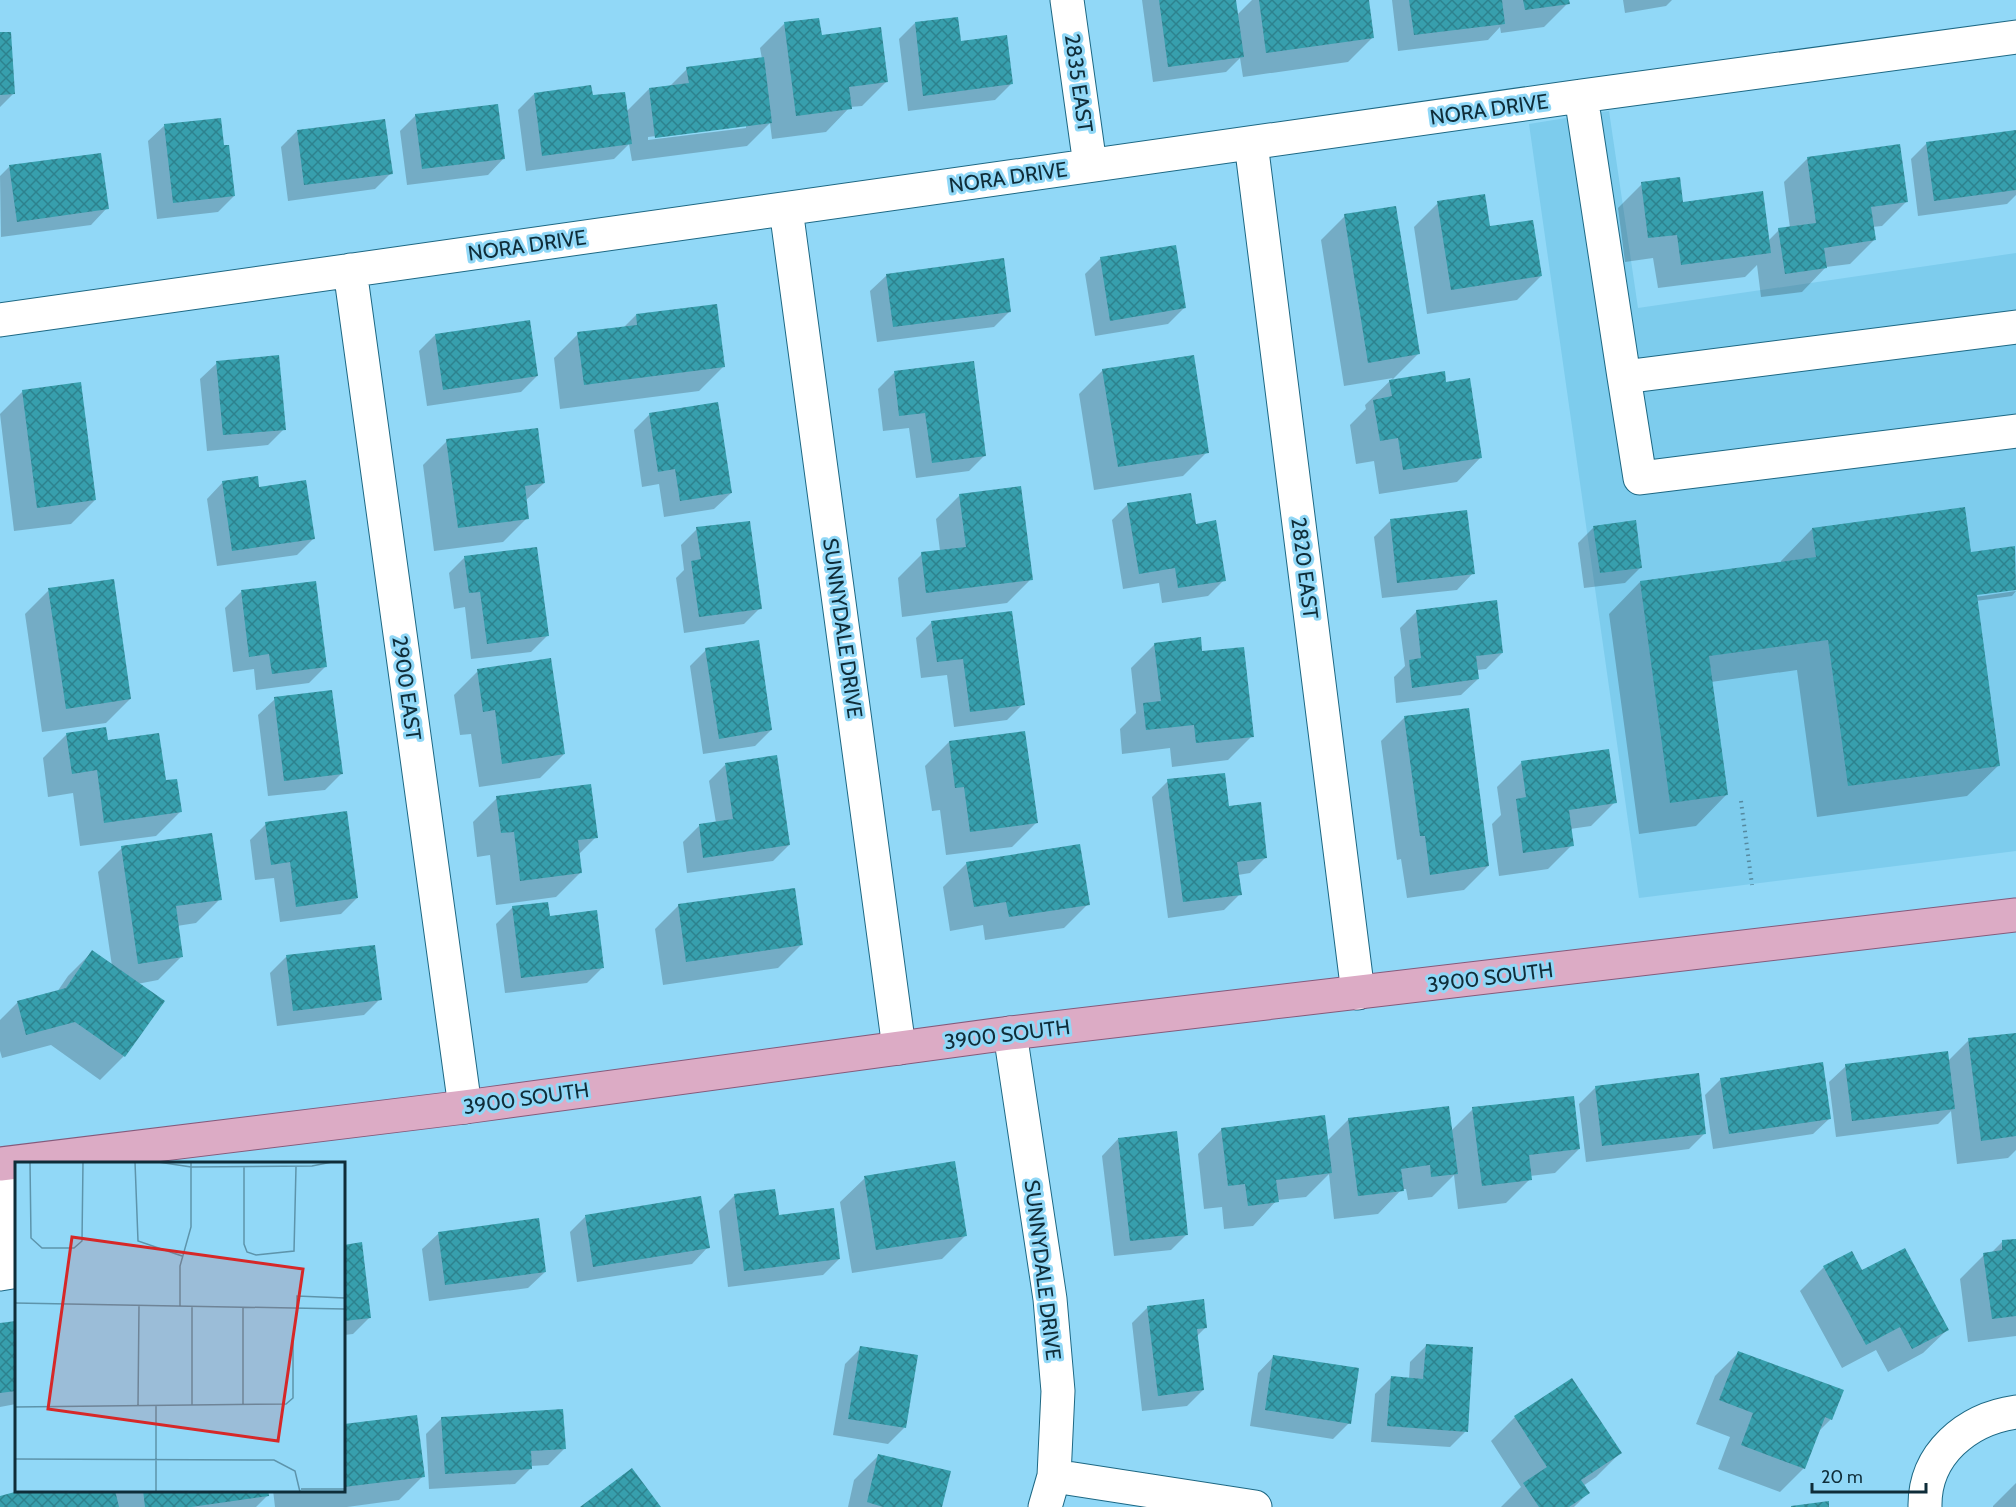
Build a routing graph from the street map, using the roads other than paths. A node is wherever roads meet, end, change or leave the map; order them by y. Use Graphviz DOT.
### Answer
graph roads {
  1 [pos="1067,0"];
  2 [pos="2016,37"];
  3 [pos="1581,96"];
  4 [pos="1251,143"];
  5 [pos="1090,165"];
  6 [pos="786,209"];
  7 [pos="350,270"];
  8 [pos="0,320"];
  9 [pos="2016,327"];
  10 [pos="1624,377"];
  11 [pos="2016,431"];
  12 [pos="2016,915"];
  13 [pos="1358,993"];
  14 [pos="1010,1033"];
  15 [pos="900,1048"];
  16 [pos="465,1107"];
  17 [pos="15,1162"];
  18 [pos="16,1162"];
  19 [pos="0,1164"];
  20 [pos="0,1173"];
  21 [pos="0,1274"];
  22 [pos="2016,1412"];
  23 [pos="1054,1476"];
  24 [pos="1046,1507"];
  25 [pos="1255,1507"];
  26 [pos="1925,1507"];
  1 -- 5 [label="street, 2835 EAST"];
  2 -- 3 [label="street, NORA DRIVE"];
  3 -- 4 [label="street, NORA DRIVE"];
  3 -- 10 [label="street"];
  4 -- 5 [label="street, NORA DRIVE"];
  4 -- 13 [label="street, 2820 EAST"];
  5 -- 6 [label="street, NORA DRIVE"];
  6 -- 7 [label="street, NORA DRIVE"];
  6 -- 15 [label="street, SUNNYDALE DRIVE"];
  7 -- 8 [label="street, NORA DRIVE"];
  7 -- 16 [label="street, 2900 EAST"];
  9 -- 10 [label="street"];
  10 -- 11 [label="street"];
  12 -- 13 [label="main road, 3900 SOUTH"];
  13 -- 14 [label="main road, 3900 SOUTH"];
  14 -- 15 [label="main road, 3900 SOUTH"];
  14 -- 23 [label="street, SUNNYDALE DRIVE"];
  15 -- 16 [label="main road, 3900 SOUTH"];
  16 -- 18 [label="main road, 3900 SOUTH"];
  17 -- 19 [label="main road, 3900 SOUTH"];
  20 -- 21 [label="street"];
  22 -- 26 [label="street"];
  23 -- 24 [label="street, SUNNYDALE DRIVE"];
  23 -- 25 [label="street"];
}
